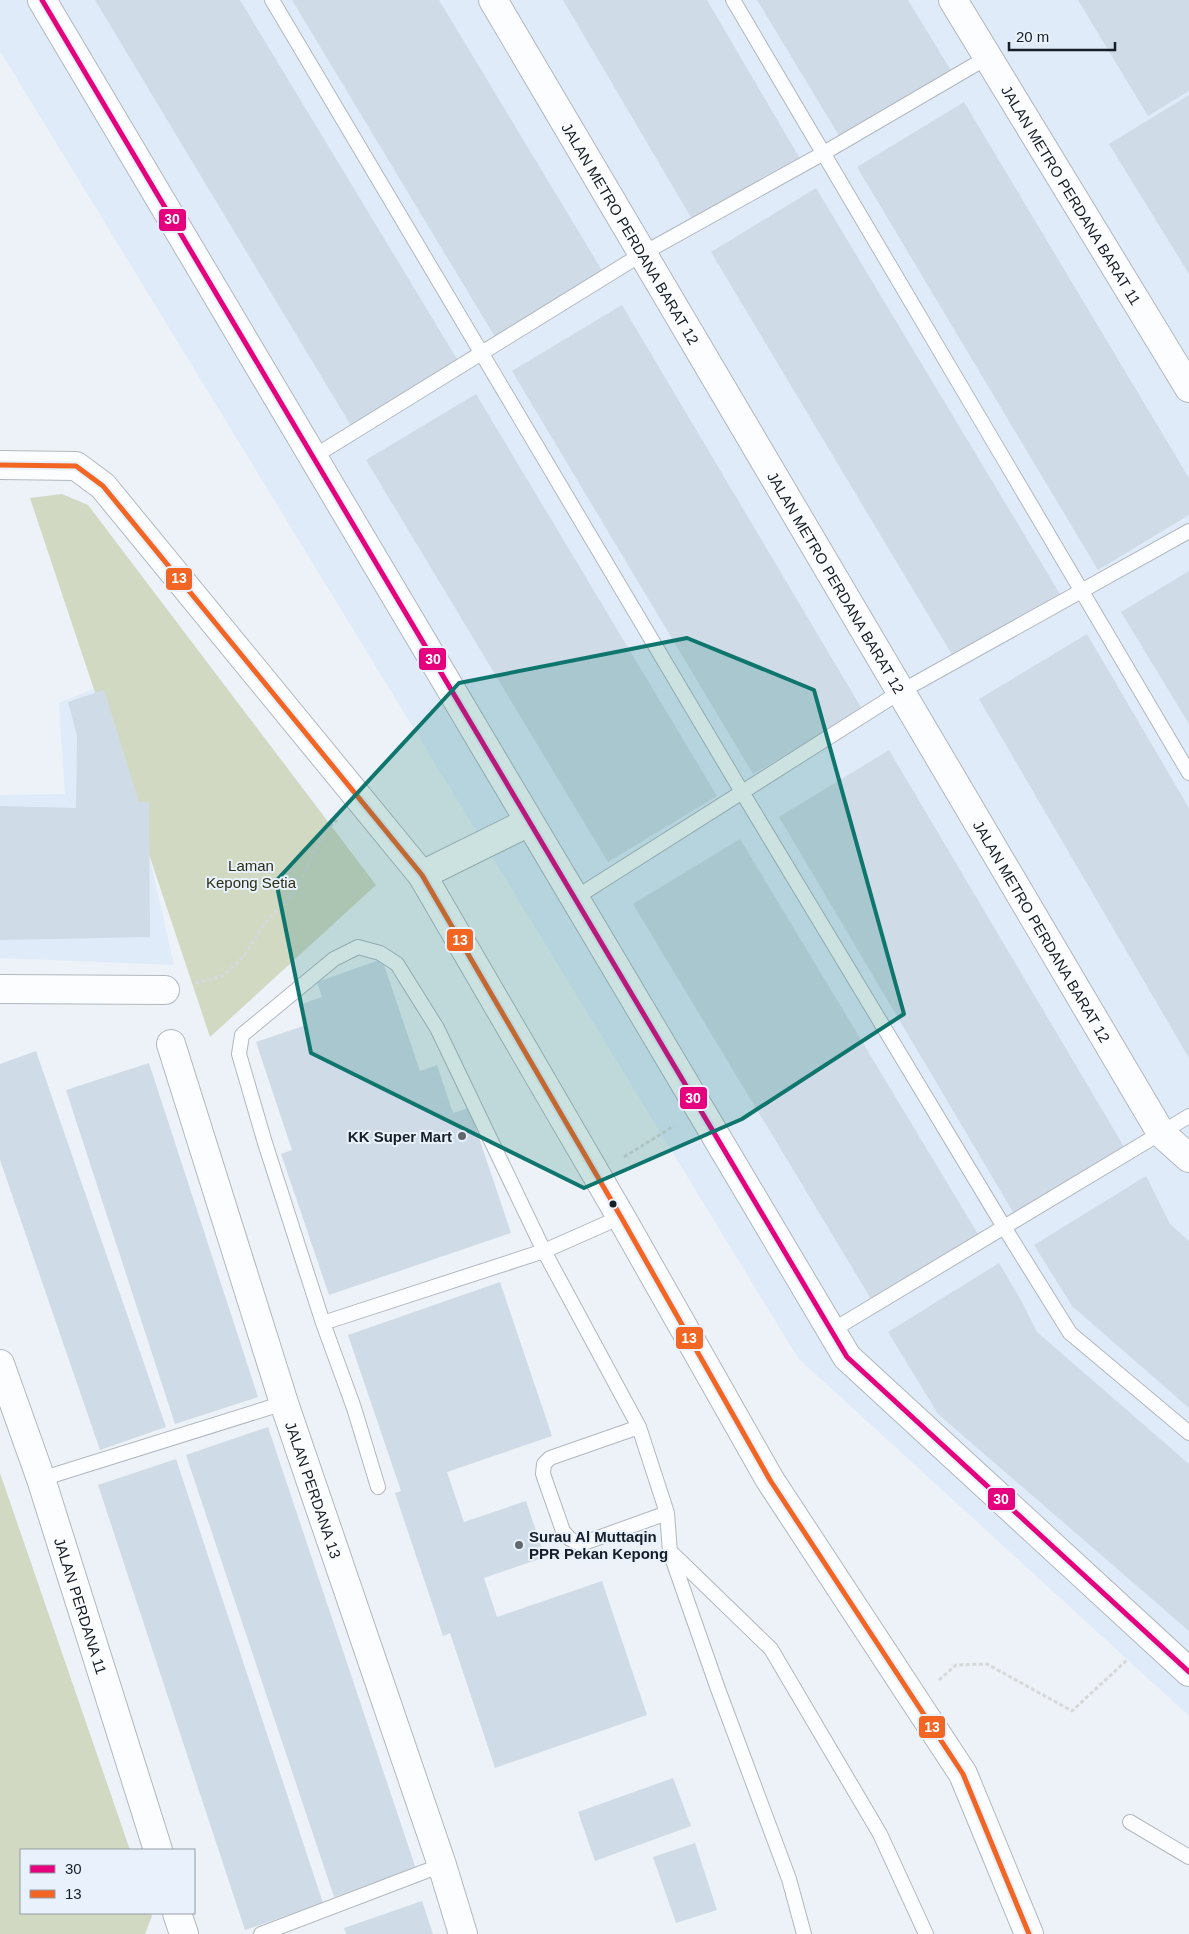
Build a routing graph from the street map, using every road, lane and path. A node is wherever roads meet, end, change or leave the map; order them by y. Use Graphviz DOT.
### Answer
graph roads {
  1 [pos="42,0"];
  2 [pos="272,0"];
  3 [pos="493,0"];
  4 [pos="733,0"];
  5 [pos="953,0"];
  6 [pos="988,57"];
  7 [pos="822,154"];
  8 [pos="642,254"];
  9 [pos="482,353"];
  10 [pos="1189,388"];
  11 [pos="313,457"];
  12 [pos="0,465"];
  13 [pos="1189,531"];
  14 [pos="1083,592"];
  15 [pos="900,692"];
  16 [pos="1189,773"];
  17 [pos="742,792"];
  18 [pos="358,798"];
  19 [pos="529,822"];
  20 [pos="422,876"];
  21 [pos="574,898"];
  22 [pos="0,989"];
  23 [pos="165,990"];
  24 [pos="170,1044"];
  25 [pos="700,1110"];
  26 [pos="1189,1116"];
  27 [pos="1160,1133"];
  28 [pos="1189,1158"];
  29 [pos="596,1175"];
  30 [pos="621,1217"];
  31 [pos="1004,1227"];
  32 [pos="544,1251"];
  33 [pos="323,1323"];
  34 [pos="831,1330"];
  35 [pos="2,1375"];
  36 [pos="284,1403"];
  37 [pos="639,1427"];
  38 [pos="1189,1433"];
  39 [pos="41,1479"];
  40 [pos="378,1487"];
  41 [pos="667,1513"];
  42 [pos="670,1552"];
  43 [pos="1150,1637"];
  44 [pos="1189,1672"];
  45 [pos="915,1700"];
  46 [pos="1130,1822"];
  47 [pos="158,1849"];
  48 [pos="1189,1857"];
  49 [pos="442,1865"];
  50 [pos="178,1914"];
  51 [pos="184,1934"];
  52 [pos="261,1934"];
  53 [pos="463,1934"];
  54 [pos="804,1934"];
  55 [pos="926,1934"];
  56 [pos="1028,1934"];
  1 -- 11 [label="street"];
  2 -- 9 [label="lane"];
  3 -- 8 [label="street, JALAN METRO PERDANA BARAT 12"];
  4 -- 7 [label="lane"];
  5 -- 6 [label="street, JALAN METRO PERDANA BARAT 11"];
  6 -- 7 [label="lane"];
  6 -- 10 [label="street, JALAN METRO PERDANA BARAT 11"];
  7 -- 8 [label="lane"];
  7 -- 14 [label="lane"];
  8 -- 9 [label="lane"];
  8 -- 15 [label="street, JALAN METRO PERDANA BARAT 12"];
  9 -- 11 [label="lane"];
  9 -- 17 [label="lane"];
  11 -- 19 [label="street"];
  12 -- 18 [label="street"];
  13 -- 14 [label="lane"];
  14 -- 15 [label="lane"];
  14 -- 16 [label="lane"];
  15 -- 17 [label="lane"];
  15 -- 27 [label="street, JALAN METRO PERDANA BARAT 12"];
  17 -- 21 [label="lane"];
  17 -- 31 [label="lane"];
  18 -- 20 [label="street"];
  18 -- 23 [label="path"];
  19 -- 20 [label="street"];
  19 -- 21 [label="street"];
  20 -- 29 [label="street"];
  21 -- 25 [label="street"];
  22 -- 23 [label="street"];
  24 -- 36 [label="street, JALAN PERDANA 13"];
  25 -- 29 [label="path"];
  25 -- 34 [label="street"];
  26 -- 27 [label="lane"];
  27 -- 28 [label="street, JALAN METRO PERDANA BARAT 12"];
  27 -- 31 [label="lane"];
  29 -- 30 [label="street"];
  30 -- 32 [label="lane"];
  30 -- 45 [label="street"];
  31 -- 34 [label="lane"];
  31 -- 38 [label="lane"];
  32 -- 33 [label="lane"];
  32 -- 33 [label="lane"];
  32 -- 37 [label="lane"];
  33 -- 40 [label="lane"];
  34 -- 43 [label="street"];
  35 -- 39 [label="street, JALAN PERDANA 11"];
  36 -- 39 [label="lane"];
  36 -- 49 [label="street, JALAN PERDANA 13"];
  37 -- 41 [label="lane"];
  37 -- 41 [label="lane"];
  39 -- 47 [label="street, JALAN PERDANA 11"];
  41 -- 42 [label="lane"];
  42 -- 54 [label="lane"];
  42 -- 55 [label="lane"];
  43 -- 44 [label="street"];
  43 -- 45 [label="path"];
  45 -- 56 [label="street"];
  46 -- 48 [label="lane"];
  49 -- 52 [label="lane"];
  49 -- 53 [label="street, JALAN PERDANA 13"];
  50 -- 51 [label="street"];
}
